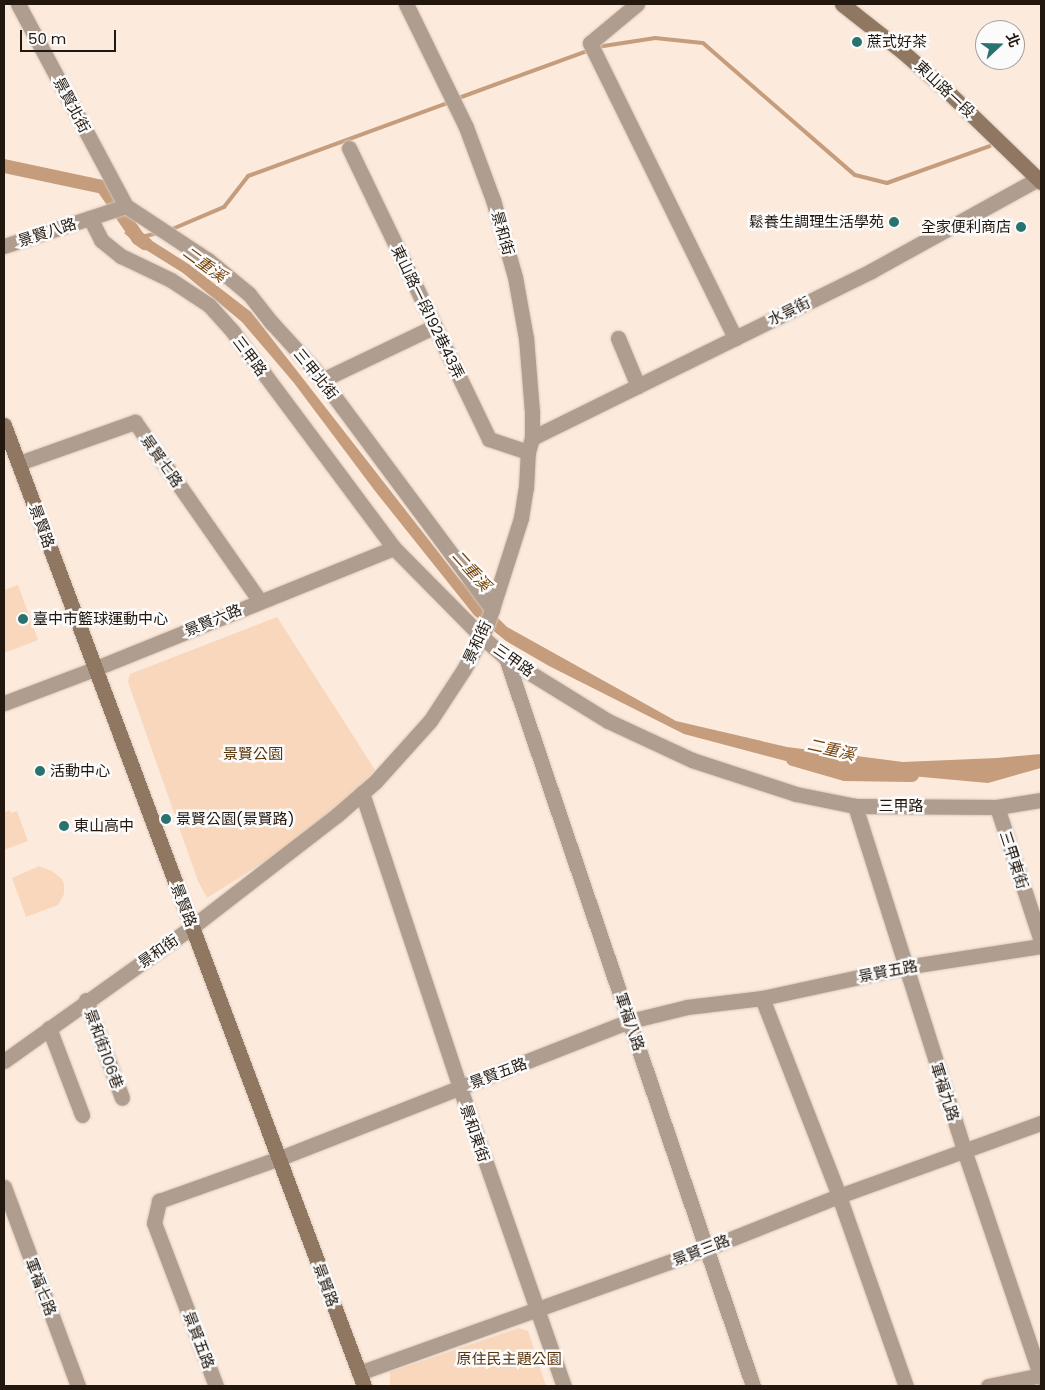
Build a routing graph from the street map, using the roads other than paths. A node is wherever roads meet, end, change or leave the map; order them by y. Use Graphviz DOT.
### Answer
graph roads {
  1 [pos="18,4"];
  2 [pos="406,4"];
  3 [pos="637,4"];
  4 [pos="842,4"];
  5 [pos="349,148"];
  6 [pos="1040,179"];
  7 [pos="126,206"];
  8 [pos="90,218"];
  9 [pos="4,246"];
  10 [pos="435,326"];
  11 [pos="618,338"];
  12 [pos="735,338"];
  13 [pos="322,380"];
  14 [pos="638,386"];
  15 [pos="4,425"];
  16 [pos="530,445"];
  17 [pos="19,463"];
  18 [pos="394,548"];
  19 [pos="260,601"];
  20 [pos="492,609"];
  21 [pos="482,636"];
  22 [pos="506,658"];
  23 [pos="94,669"];
  24 [pos="4,703"];
  25 [pos="362,793"];
  26 [pos="1041,800"];
  27 [pos="856,806"];
  28 [pos="997,807"];
  29 [pos="192,927"];
  30 [pos="1041,941"];
  31 [pos="1041,946"];
  32 [pos="905,967"];
  33 [pos="762,998"];
  34 [pos="86,1000"];
  35 [pos="630,1021"];
  36 [pos="49,1028"];
  37 [pos="4,1061"];
  38 [pos="460,1088"];
  39 [pos="122,1098"];
  40 [pos="82,1115"];
  41 [pos="1041,1123"];
  42 [pos="964,1150"];
  43 [pos="280,1158"];
  44 [pos="4,1187"];
  45 [pos="839,1196"];
  46 [pos="708,1248"];
  47 [pos="537,1310"];
  48 [pos="1041,1376"];
  49 [pos="361,1380"];
  50 [pos="78,1386"];
  51 [pos="216,1386"];
  52 [pos="564,1386"];
  53 [pos="753,1386"];
  54 [pos="906,1386"];
  55 [pos="988,1386"];
  1 -- 7 [label="street, 景賢北街"];
  2 -- 16 [label="street, 景和街"];
  3 -- 12 [label="street"];
  4 -- 6 [label="street, 東山路一段"];
  5 -- 10 [label="street, 東山路一段192巷43弄"];
  6 -- 12 [label="street, 水景街"];
  7 -- 8 [label="street"];
  7 -- 13 [label="street, 三甲北街"];
  8 -- 9 [label="street, 景賢八路"];
  8 -- 18 [label="street, 三甲路"];
  10 -- 13 [label="street"];
  10 -- 16 [label="street, 東山路一段192巷43弄"];
  11 -- 14 [label="street"];
  12 -- 14 [label="street, 水景街"];
  13 -- 20 [label="street, 三甲北街"];
  14 -- 16 [label="street, 水景街"];
  15 -- 17 [label="street, 景賢路"];
  16 -- 20 [label="street, 景和街"];
  17 -- 19 [label="street, 景賢七路"];
  17 -- 23 [label="street, 景賢路"];
  18 -- 19 [label="street, 景賢六路"];
  18 -- 21 [label="street, 三甲路"];
  19 -- 23 [label="street, 景賢六路"];
  20 -- 21 [label="street, 景和街"];
  21 -- 22 [label="street, 三甲路"];
  21 -- 25 [label="street, 景和街"];
  22 -- 27 [label="street, 三甲路"];
  22 -- 35 [label="street, 軍福八路"];
  23 -- 24 [label="street, 景賢六路"];
  23 -- 29 [label="street, 景賢路"];
  25 -- 29 [label="street, 景和街"];
  25 -- 38 [label="street, 景和東街"];
  26 -- 28 [label="street, 三甲路"];
  27 -- 28 [label="street, 三甲路"];
  27 -- 32 [label="street, 軍福九路"];
  28 -- 30 [label="street, 三甲東街"];
  29 -- 34 [label="street, 景和街"];
  29 -- 43 [label="street, 景賢路"];
  31 -- 32 [label="street, 景賢五路"];
  32 -- 33 [label="street, 景賢五路"];
  32 -- 42 [label="street, 軍福九路"];
  33 -- 35 [label="street, 景賢五路"];
  33 -- 45 [label="street"];
  34 -- 36 [label="street, 景和街"];
  34 -- 39 [label="street, 景和街106巷"];
  35 -- 38 [label="street, 景賢五路"];
  35 -- 46 [label="street, 軍福八路"];
  36 -- 37 [label="street, 景和街"];
  36 -- 40 [label="street"];
  38 -- 43 [label="street, 景賢五路"];
  38 -- 47 [label="street, 景和東街"];
  41 -- 42 [label="street, 景賢三路"];
  42 -- 45 [label="street, 景賢三路"];
  42 -- 48 [label="street, 軍福九路"];
  43 -- 49 [label="street, 景賢路"];
  43 -- 51 [label="street, 景賢五路"];
  44 -- 50 [label="street, 軍福七路"];
  45 -- 46 [label="street, 景賢三路"];
  45 -- 54 [label="street"];
  46 -- 47 [label="street, 景賢三路"];
  46 -- 53 [label="street, 軍福八路"];
  47 -- 49 [label="street, 景賢三路"];
  47 -- 52 [label="street, 景和東街"];
  48 -- 55 [label="street"];
}
